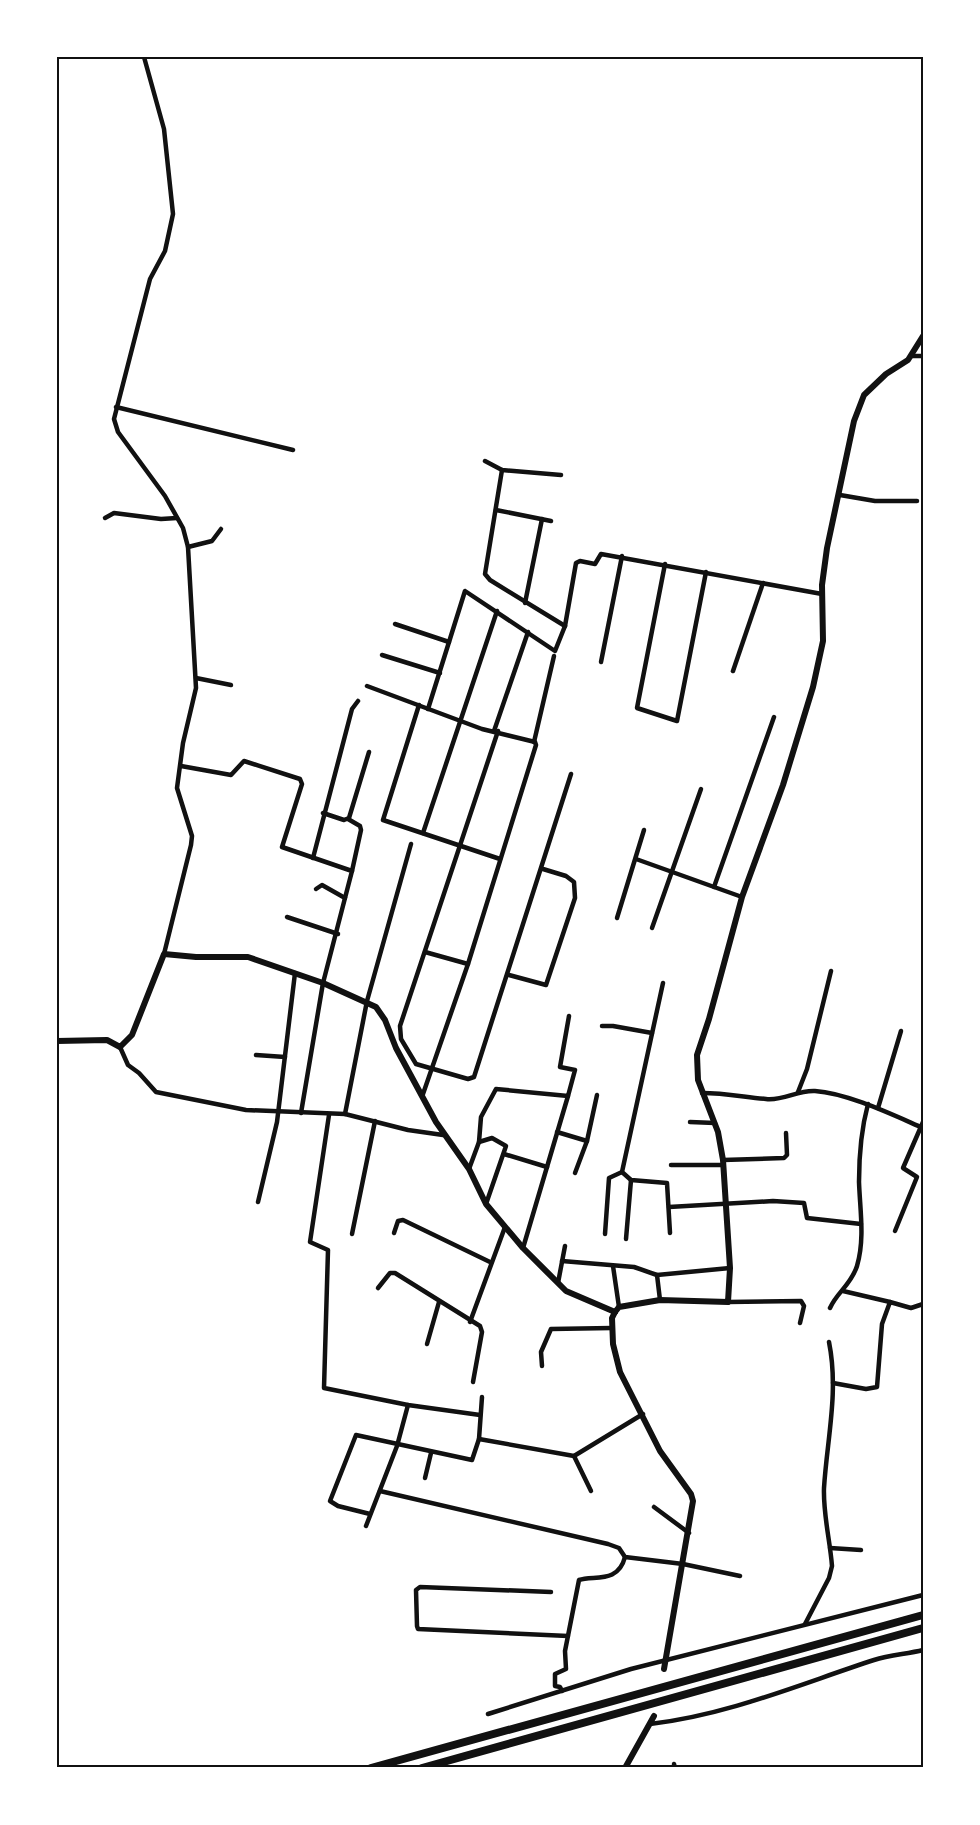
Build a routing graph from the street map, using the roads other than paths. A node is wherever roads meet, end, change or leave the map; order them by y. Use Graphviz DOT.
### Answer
graph roads {
  1 [pos="144,57"];
  2 [pos="923,336"];
  3 [pos="912,356"];
  4 [pos="923,356"];
  5 [pos="116,407"];
  6 [pos="293,450"];
  7 [pos="485,461"];
  8 [pos="502,470"];
  9 [pos="561,475"];
  10 [pos="840,495"];
  11 [pos="916,501"];
  12 [pos="496,510"];
  13 [pos="105,518"];
  14 [pos="177,518"];
  15 [pos="542,519"];
  16 [pos="551,521"];
  17 [pos="221,529"];
  18 [pos="188,547"];
  19 [pos="622,556"];
  20 [pos="665,564"];
  21 [pos="706,572"];
  22 [pos="763,583"];
  23 [pos="822,594"];
  24 [pos="525,603"];
  25 [pos="497,611"];
  26 [pos="395,624"];
  27 [pos="565,626"];
  28 [pos="528,632"];
  29 [pos="449,642"];
  30 [pos="382,655"];
  31 [pos="554,656"];
  32 [pos="601,662"];
  33 [pos="733,671"];
  34 [pos="440,673"];
  35 [pos="196,678"];
  36 [pos="231,685"];
  37 [pos="367,686"];
  38 [pos="358,701"];
  39 [pos="419,705"];
  40 [pos="428,709"];
  41 [pos="774,717"];
  42 [pos="460,719"];
  43 [pos="496,731"];
  44 [pos="534,742"];
  45 [pos="369,752"];
  46 [pos="181,766"];
  47 [pos="571,774"];
  48 [pos="701,789"];
  49 [pos="323,813"];
  50 [pos="348,819"];
  51 [pos="644,830"];
  52 [pos="423,834"];
  53 [pos="411,844"];
  54 [pos="461,846"];
  55 [pos="313,858"];
  56 [pos="500,859"];
  57 [pos="636,859"];
  58 [pos="543,868"];
  59 [pos="352,871"];
  60 [pos="671,872"];
  61 [pos="714,887"];
  62 [pos="316,890"];
  63 [pos="742,897"];
  64 [pos="345,898"];
  65 [pos="287,917"];
  66 [pos="617,918"];
  67 [pos="652,928"];
  68 [pos="338,934"];
  69 [pos="425,952"];
  70 [pos="164,954"];
  71 [pos="468,964"];
  72 [pos="831,972"];
  73 [pos="295,973"];
  74 [pos="509,975"];
  75 [pos="323,983"];
  76 [pos="663,983"];
  77 [pos="367,1001"];
  78 [pos="569,1016"];
  79 [pos="602,1026"];
  80 [pos="901,1031"];
  81 [pos="652,1033"];
  82 [pos="57,1041"];
  83 [pos="120,1047"];
  84 [pos="256,1055"];
  85 [pos="285,1058"];
  86 [pos="433,1070"];
  87 [pos="798,1092"];
  88 [pos="423,1094"];
  89 [pos="702,1094"];
  90 [pos="568,1095"];
  91 [pos="597,1095"];
  92 [pos="868,1104"];
  93 [pos="878,1108"];
  94 [pos="277,1113"];
  95 [pos="301,1113"];
  96 [pos="345,1114"];
  97 [pos="329,1115"];
  98 [pos="375,1121"];
  99 [pos="690,1122"];
  100 [pos="715,1123"];
  101 [pos="922,1126"];
  102 [pos="557,1132"];
  103 [pos="786,1134"];
  104 [pos="443,1135"];
  105 [pos="587,1141"];
  106 [pos="479,1142"];
  107 [pos="504,1154"];
  108 [pos="723,1162"];
  109 [pos="671,1165"];
  110 [pos="547,1167"];
  111 [pos="469,1169"];
  112 [pos="622,1172"];
  113 [pos="575,1173"];
  114 [pos="631,1180"];
  115 [pos="258,1202"];
  116 [pos="486,1204"];
  117 [pos="727,1205"];
  118 [pos="669,1207"];
  119 [pos="861,1224"];
  120 [pos="505,1227"];
  121 [pos="895,1231"];
  122 [pos="394,1233"];
  123 [pos="670,1233"];
  124 [pos="352,1234"];
  125 [pos="605,1234"];
  126 [pos="626,1239"];
  127 [pos="565,1246"];
  128 [pos="523,1248"];
  129 [pos="562,1261"];
  130 [pos="490,1262"];
  131 [pos="613,1266"];
  132 [pos="730,1268"];
  133 [pos="657,1275"];
  134 [pos="558,1283"];
  135 [pos="378,1288"];
  136 [pos="843,1291"];
  137 [pos="660,1300"];
  138 [pos="439,1302"];
  139 [pos="728,1302"];
  140 [pos="890,1302"];
  141 [pos="923,1304"];
  142 [pos="830,1308"];
  143 [pos="617,1309"];
  144 [pos="470,1322"];
  145 [pos="801,1323"];
  146 [pos="612,1328"];
  147 [pos="829,1342"];
  148 [pos="427,1344"];
  149 [pos="542,1366"];
  150 [pos="472,1382"];
  151 [pos="834,1383"];
  152 [pos="482,1397"];
  153 [pos="408,1405"];
  154 [pos="643,1414"];
  155 [pos="480,1415"];
  156 [pos="479,1439"];
  157 [pos="397,1446"];
  158 [pos="431,1454"];
  159 [pos="574,1456"];
  160 [pos="424,1478"];
  161 [pos="380,1491"];
  162 [pos="591,1491"];
  163 [pos="654,1507"];
  164 [pos="370,1514"];
  165 [pos="366,1526"];
  166 [pos="689,1533"];
  167 [pos="830,1548"];
  168 [pos="861,1550"];
  169 [pos="625,1557"];
  170 [pos="683,1564"];
  171 [pos="740,1576"];
  172 [pos="551,1592"];
  173 [pos="923,1595"];
  174 [pos="923,1615"];
  175 [pos="805,1624"];
  176 [pos="923,1628"];
  177 [pos="568,1636"];
  178 [pos="923,1650"];
  179 [pos="666,1660"];
  180 [pos="664,1669"];
  181 [pos="562,1691"];
  182 [pos="488,1713"];
  183 [pos="654,1716"];
  184 [pos="650,1724"];
  185 [pos="371,1768"];
  186 [pos="422,1768"];
  187 [pos="625,1768"];
  1 -- 5 [label="street"];
  2 -- 3 [label="street"];
  3 -- 4 [label="street"];
  3 -- 10 [label="street"];
  5 -- 6 [label="street"];
  5 -- 14 [label="street"];
  7 -- 8 [label="street"];
  8 -- 9 [label="street"];
  8 -- 12 [label="street"];
  10 -- 11 [label="street"];
  10 -- 23 [label="street"];
  12 -- 15 [label="street"];
  12 -- 24 [label="street"];
  13 -- 14 [label="street"];
  14 -- 18 [label="street"];
  15 -- 16 [label="street"];
  15 -- 24 [label="street"];
  17 -- 18 [label="street"];
  18 -- 35 [label="street"];
  19 -- 20 [label="street"];
  19 -- 27 [label="street"];
  19 -- 32 [label="street"];
  20 -- 21 [label="street"];
  20 -- 21 [label="street"];
  21 -- 22 [label="street"];
  22 -- 23 [label="street"];
  22 -- 33 [label="street"];
  23 -- 63 [label="street"];
  24 -- 27 [label="street"];
  25 -- 28 [label="street"];
  25 -- 29 [label="street"];
  25 -- 42 [label="street"];
  26 -- 29 [label="street"];
  27 -- 28 [label="street"];
  28 -- 43 [label="street"];
  29 -- 34 [label="street"];
  30 -- 34 [label="street"];
  31 -- 44 [label="street"];
  34 -- 40 [label="street"];
  35 -- 36 [label="street"];
  35 -- 46 [label="street"];
  37 -- 39 [label="street"];
  38 -- 49 [label="street"];
  39 -- 40 [label="street"];
  39 -- 52 [label="street"];
  40 -- 42 [label="street"];
  41 -- 61 [label="street"];
  42 -- 43 [label="street"];
  42 -- 52 [label="street"];
  43 -- 44 [label="street"];
  43 -- 54 [label="street"];
  44 -- 56 [label="street"];
  45 -- 50 [label="street"];
  46 -- 55 [label="street"];
  46 -- 70 [label="street"];
  47 -- 58 [label="street"];
  48 -- 60 [label="street"];
  49 -- 50 [label="street"];
  49 -- 55 [label="street"];
  50 -- 59 [label="street"];
  51 -- 57 [label="street"];
  52 -- 54 [label="street"];
  53 -- 77 [label="street"];
  54 -- 56 [label="street"];
  54 -- 69 [label="street"];
  55 -- 59 [label="street"];
  56 -- 71 [label="street"];
  57 -- 60 [label="street"];
  57 -- 66 [label="street"];
  58 -- 74 [label="street"];
  58 -- 74 [label="street"];
  59 -- 64 [label="street"];
  60 -- 61 [label="street"];
  60 -- 67 [label="street"];
  61 -- 63 [label="street"];
  62 -- 64 [label="street"];
  63 -- 89 [label="street"];
  64 -- 68 [label="street"];
  65 -- 68 [label="street"];
  68 -- 75 [label="street"];
  69 -- 71 [label="street"];
  69 -- 86 [label="street"];
  70 -- 73 [label="street"];
  70 -- 83 [label="street"];
  71 -- 86 [label="street"];
  72 -- 87 [label="street"];
  73 -- 75 [label="street"];
  73 -- 85 [label="street"];
  74 -- 86 [label="street"];
  75 -- 77 [label="street"];
  75 -- 95 [label="street"];
  76 -- 81 [label="street"];
  77 -- 88 [label="street"];
  77 -- 96 [label="street"];
  78 -- 90 [label="street"];
  79 -- 81 [label="street"];
  80 -- 93 [label="street"];
  81 -- 112 [label="street"];
  82 -- 83 [label="street"];
  83 -- 94 [label="street"];
  84 -- 85 [label="street"];
  85 -- 94 [label="street"];
  86 -- 88 [label="street"];
  87 -- 89 [label="street"];
  87 -- 92 [label="street"];
  88 -- 104 [label="street"];
  89 -- 100 [label="street"];
  90 -- 102 [label="street"];
  90 -- 106 [label="street"];
  91 -- 105 [label="street"];
  92 -- 93 [label="street"];
  92 -- 119 [label="street"];
  93 -- 101 [label="street"];
  94 -- 95 [label="street"];
  94 -- 115 [label="street"];
  95 -- 97 [label="street"];
  96 -- 97 [label="street"];
  96 -- 98 [label="street"];
  97 -- 153 [label="street"];
  98 -- 104 [label="street"];
  98 -- 124 [label="street"];
  99 -- 100 [label="street"];
  100 -- 108 [label="street"];
  101 -- 121 [label="street"];
  102 -- 105 [label="street"];
  102 -- 110 [label="street"];
  103 -- 108 [label="street"];
  104 -- 111 [label="street"];
  105 -- 113 [label="street"];
  106 -- 107 [label="street"];
  106 -- 111 [label="street"];
  107 -- 110 [label="street"];
  107 -- 116 [label="street"];
  108 -- 109 [label="street"];
  108 -- 117 [label="street"];
  110 -- 128 [label="street"];
  111 -- 116 [label="street"];
  112 -- 114 [label="street"];
  112 -- 125 [label="street"];
  114 -- 118 [label="street"];
  114 -- 126 [label="street"];
  116 -- 120 [label="street"];
  117 -- 118 [label="street"];
  117 -- 119 [label="street"];
  117 -- 132 [label="street"];
  118 -- 123 [label="street"];
  119 -- 136 [label="street"];
  120 -- 128 [label="street"];
  120 -- 130 [label="street"];
  122 -- 130 [label="street"];
  127 -- 129 [label="street"];
  128 -- 134 [label="street"];
  129 -- 131 [label="street"];
  129 -- 134 [label="street"];
  130 -- 144 [label="street"];
  131 -- 133 [label="street"];
  131 -- 143 [label="street"];
  132 -- 133 [label="street"];
  132 -- 139 [label="street"];
  133 -- 137 [label="street"];
  134 -- 143 [label="street"];
  135 -- 138 [label="street"];
  136 -- 140 [label="street"];
  136 -- 142 [label="street"];
  137 -- 139 [label="street"];
  137 -- 143 [label="street"];
  138 -- 144 [label="street"];
  138 -- 148 [label="street"];
  139 -- 145 [label="street"];
  140 -- 141 [label="street"];
  140 -- 151 [label="street"];
  143 -- 146 [label="street"];
  144 -- 150 [label="street"];
  146 -- 149 [label="street"];
  146 -- 154 [label="street"];
  147 -- 151 [label="street"];
  151 -- 167 [label="street"];
  152 -- 155 [label="street"];
  153 -- 155 [label="street"];
  153 -- 157 [label="street"];
  154 -- 159 [label="street"];
  154 -- 166 [label="street"];
  155 -- 156 [label="street"];
  156 -- 158 [label="street"];
  156 -- 159 [label="street"];
  157 -- 158 [label="street"];
  157 -- 161 [label="street"];
  157 -- 164 [label="street"];
  158 -- 160 [label="street"];
  159 -- 162 [label="street"];
  161 -- 164 [label="street"];
  161 -- 169 [label="street"];
  163 -- 166 [label="street"];
  164 -- 165 [label="street"];
  166 -- 170 [label="street"];
  167 -- 168 [label="street"];
  167 -- 175 [label="street"];
  169 -- 170 [label="street"];
  169 -- 177 [label="street"];
  170 -- 171 [label="street"];
  170 -- 179 [label="street"];
  172 -- 177 [label="street"];
  173 -- 175 [label="street"];
  174 -- 185 [label="highway"];
  175 -- 179 [label="street"];
  176 -- 186 [label="highway"];
  177 -- 181 [label="street"];
  178 -- 184 [label="street"];
  179 -- 180 [label="street"];
  179 -- 181 [label="street"];
  181 -- 182 [label="street"];
  183 -- 184 [label="street"];
  184 -- 187 [label="street"];
}
